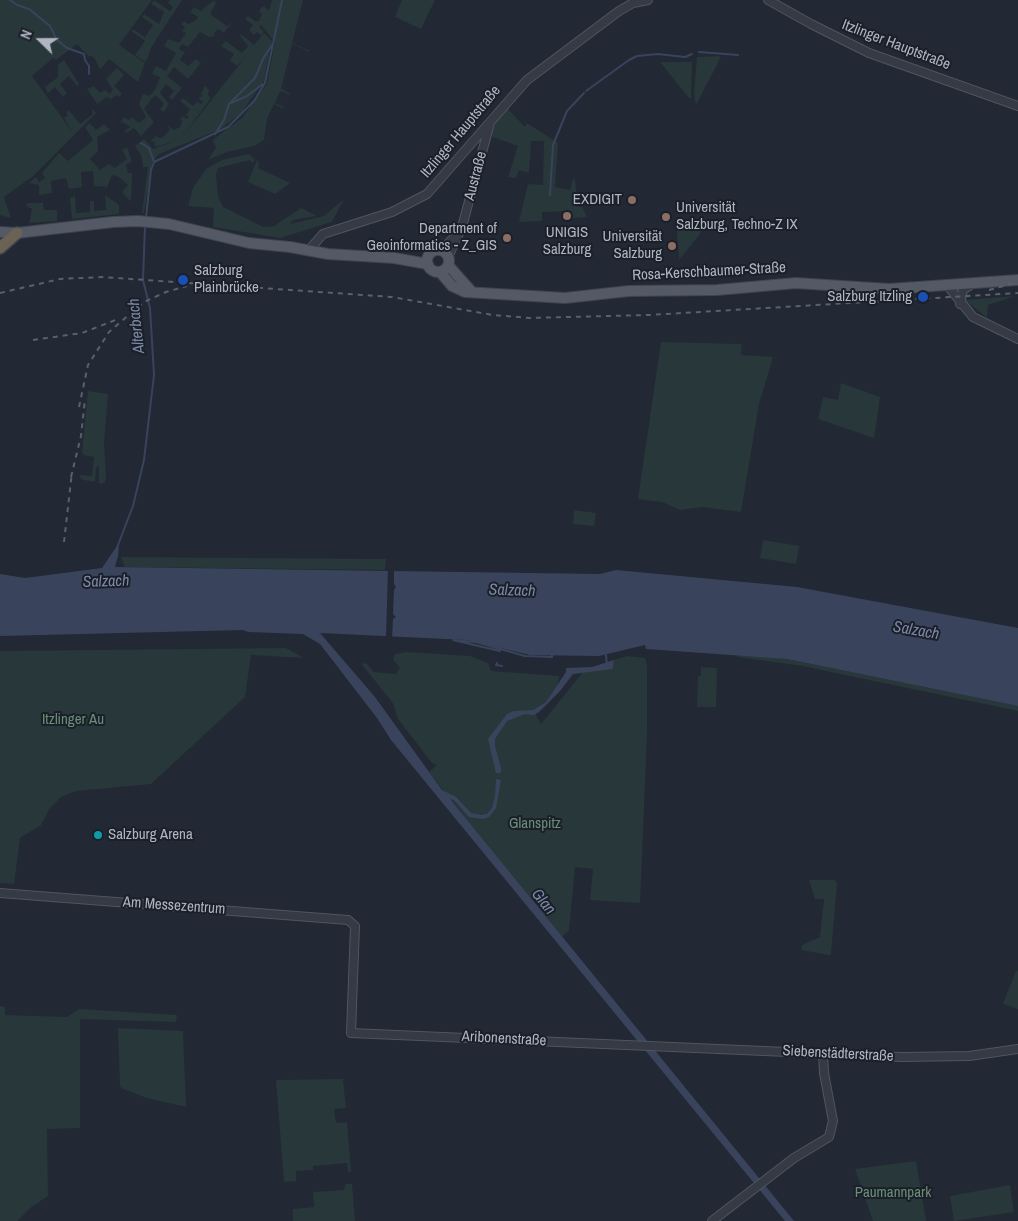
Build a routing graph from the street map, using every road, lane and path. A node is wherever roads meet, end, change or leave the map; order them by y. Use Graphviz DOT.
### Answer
graph roads {
  1 [pos="648,0"];
  2 [pos="768,0"];
  3 [pos="1018,106"];
  4 [pos="490,121"];
  5 [pos="0,232"];
  6 [pos="16,233"];
  7 [pos="0,238"];
  8 [pos="0,248"];
  9 [pos="308,251"];
  10 [pos="428,260"];
  11 [pos="444,263"];
  12 [pos="1018,280"];
  13 [pos="974,283"];
  14 [pos="947,285"];
  15 [pos="960,304"];
  16 [pos="1018,340"];
  17 [pos="0,893"];
  18 [pos="351,1033"];
  19 [pos="657,1046"];
  20 [pos="1018,1049"];
  21 [pos="823,1054"];
  22 [pos="712,1221"];
  1 -- 4 [label="street, Itzlinger Hauptstraße"];
  2 -- 3 [label="street, Itzlinger Hauptstraße"];
  4 -- 9 [label="street, Itzlinger Hauptstraße"];
  4 -- 11 [label="street, Austraße"];
  5 -- 6 [label="main road"];
  6 -- 7 [label="main road"];
  6 -- 8 [label="highway"];
  6 -- 9 [label="main road"];
  9 -- 10 [label="main road"];
  10 -- 11 [label="main road, Rosa-Kerschbaumer-Straße"];
  10 -- 11 [label="main road"];
  11 -- 14 [label="main road, Rosa-Kerschbaumer-Straße"];
  12 -- 13 [label="main road, Rosa-Kerschbaumer-Straße"];
  13 -- 14 [label="main road, Rosa-Kerschbaumer-Straße"];
  13 -- 15 [label="street"];
  14 -- 15 [label="street"];
  15 -- 16 [label="street"];
  17 -- 18 [label="street, Am Messezentrum"];
  18 -- 19 [label="street, Aribonenstraße"];
  19 -- 21 [label="street, Siebenstädterstraße"];
  20 -- 21 [label="street, Siebenstädterstraße"];
  21 -- 22 [label="street"];
}
